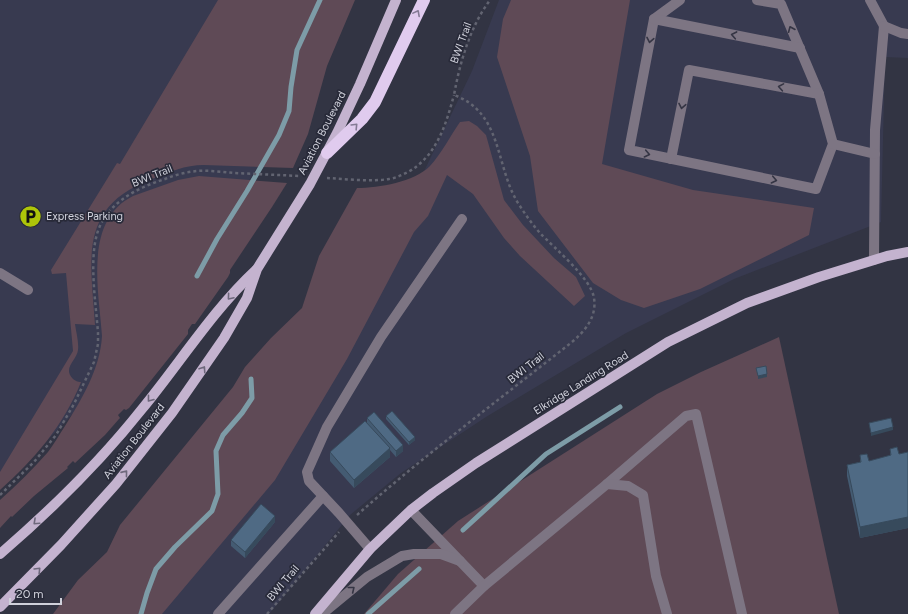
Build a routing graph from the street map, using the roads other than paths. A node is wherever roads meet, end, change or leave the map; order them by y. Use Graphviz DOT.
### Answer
graph roads {
  1 [pos="396,0"];
  2 [pos="424,0"];
  3 [pos="680,0"];
  4 [pos="758,0"];
  5 [pos="870,0"];
  6 [pos="654,19"];
  7 [pos="884,26"];
  8 [pos="908,34"];
  9 [pos="800,48"];
  10 [pos="819,94"];
  11 [pos="833,144"];
  12 [pos="327,153"];
  13 [pos="875,154"];
  14 [pos="671,159"];
  15 [pos="462,219"];
  16 [pos="908,252"];
  17 [pos="874,260"];
  18 [pos="257,269"];
  19 [pos="0,273"];
  20 [pos="28,290"];
  21 [pos="607,484"];
  22 [pos="323,496"];
  23 [pos="411,510"];
  24 [pos="370,549"];
  25 [pos="0,554"];
  26 [pos="460,561"];
  27 [pos="484,586"];
  28 [pos="0,607"];
  29 [pos="218,614"];
  30 [pos="315,614"];
  31 [pos="322,614"];
  32 [pos="455,614"];
  33 [pos="667,614"];
  34 [pos="742,614"];
  1 -- 12 [label="main road, Aviation Boulevard"];
  12 -- 2 [label="highway, one-way"];
  3 -- 6 [label="lane"];
  9 -- 4 [label="lane, one-way"];
  5 -- 7 [label="lane"];
  9 -- 6 [label="lane, one-way"];
  6 -- 14 [label="lane, one-way"];
  7 -- 8 [label="lane"];
  7 -- 13 [label="lane"];
  9 -- 10 [label="lane"];
  10 -- 11 [label="lane"];
  10 -- 14 [label="lane, one-way"];
  11 -- 13 [label="lane"];
  14 -- 11 [label="lane, one-way"];
  12 -- 18 [label="main road, Aviation Boulevard"];
  13 -- 17 [label="lane"];
  15 -- 22 [label="lane"];
  16 -- 17 [label="main road, Elkridge Landing Road"];
  17 -- 23 [label="main road, Elkridge Landing Road"];
  18 -- 25 [label="main road, Aviation Boulevard, one-way"];
  28 -- 18 [label="main road, Aviation Boulevard, one-way"];
  19 -- 20 [label="lane"];
  21 -- 27 [label="lane"];
  21 -- 33 [label="lane"];
  21 -- 34 [label="lane"];
  22 -- 24 [label="lane"];
  22 -- 29 [label="lane"];
  23 -- 24 [label="main road, Elkridge Landing Road"];
  23 -- 26 [label="lane"];
  24 -- 30 [label="main road, Elkridge Landing Road"];
  26 -- 27 [label="lane"];
  31 -- 26 [label="lane, one-way"];
  27 -- 32 [label="lane"];
}
